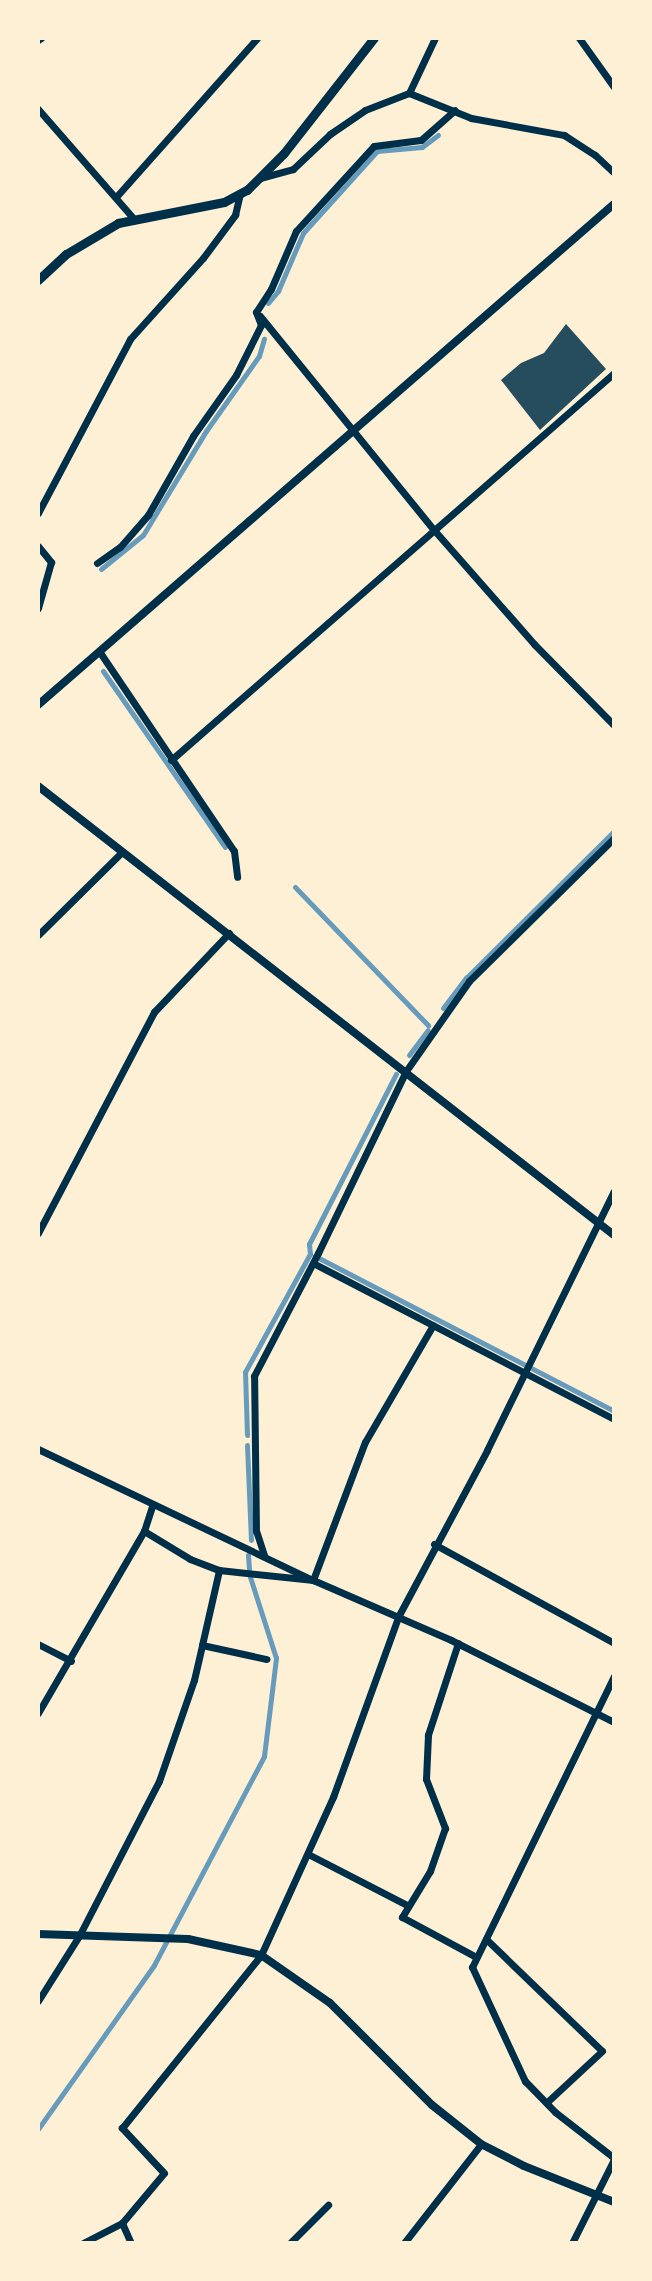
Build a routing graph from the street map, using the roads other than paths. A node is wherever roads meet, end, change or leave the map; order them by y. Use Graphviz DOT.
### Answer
graph roads {
  1 [pos="257,38"];
  2 [pos="374,38"];
  3 [pos="435,38"];
  4 [pos="579,38"];
  5 [pos="614,87"];
  6 [pos="409,93"];
  7 [pos="38,109"];
  8 [pos="455,110"];
  9 [pos="614,173"];
  10 [pos="260,178"];
  11 [pos="240,193"];
  12 [pos="116,197"];
  13 [pos="614,204"];
  14 [pos="135,220"];
  15 [pos="38,280"];
  16 [pos="256,312"];
  17 [pos="614,373"];
  18 [pos="352,431"];
  19 [pos="38,513"];
  20 [pos="434,530"];
  21 [pos="38,546"];
  22 [pos="97,563"];
  23 [pos="38,608"];
  24 [pos="99,651"];
  25 [pos="38,705"];
  26 [pos="614,725"];
  27 [pos="171,760"];
  28 [pos="38,786"];
  29 [pos="614,838"];
  30 [pos="122,852"];
  31 [pos="237,877"];
  32 [pos="229,933"];
  33 [pos="38,935"];
  34 [pos="406,1071"];
  35 [pos="614,1191"];
  36 [pos="599,1223"];
  37 [pos="38,1233"];
  38 [pos="614,1235"];
  39 [pos="315,1259"];
  40 [pos="433,1325"];
  41 [pos="526,1368"];
  42 [pos="614,1419"];
  43 [pos="38,1449"];
  44 [pos="153,1504"];
  45 [pos="144,1531"];
  46 [pos="434,1544"];
  47 [pos="264,1555"];
  48 [pos="219,1570"];
  49 [pos="313,1580"];
  50 [pos="398,1617"];
  51 [pos="458,1643"];
  52 [pos="614,1643"];
  53 [pos="38,1644"];
  54 [pos="202,1645"];
  55 [pos="266,1659"];
  56 [pos="71,1661"];
  57 [pos="614,1676"];
  58 [pos="38,1713"];
  59 [pos="595,1714"];
  60 [pos="614,1722"];
  61 [pos="308,1854"];
  62 [pos="407,1905"];
  63 [pos="40,1931"];
  64 [pos="79,1936"];
  65 [pos="486,1939"];
  66 [pos="261,1955"];
  67 [pos="476,1957"];
  68 [pos="38,2001"];
  69 [pos="546,2103"];
  70 [pos="481,2144"];
  71 [pos="614,2158"];
  72 [pos="599,2196"];
  73 [pos="614,2202"];
  74 [pos="328,2205"];
  75 [pos="122,2223"];
  76 [pos="83,2243"];
  77 [pos="131,2243"];
  78 [pos="290,2243"];
  79 [pos="404,2243"];
  80 [pos="572,2243"];
  1 -- 12 [label="street"];
  2 -- 10 [label="main road"];
  3 -- 6 [label="street"];
  4 -- 5 [label="street"];
  6 -- 8 [label="street"];
  6 -- 10 [label="street"];
  7 -- 12 [label="street"];
  8 -- 9 [label="street"];
  8 -- 16 [label="street"];
  10 -- 11 [label="main road"];
  11 -- 14 [label="main road"];
  11 -- 19 [label="street"];
  12 -- 14 [label="street"];
  13 -- 18 [label="street"];
  14 -- 15 [label="main road"];
  16 -- 18 [label="street"];
  16 -- 22 [label="street"];
  17 -- 20 [label="street"];
  18 -- 20 [label="street"];
  18 -- 24 [label="street"];
  20 -- 26 [label="street"];
  20 -- 27 [label="street"];
  21 -- 23 [label="street"];
  24 -- 25 [label="street"];
  24 -- 27 [label="street"];
  27 -- 31 [label="street"];
  28 -- 30 [label="street"];
  29 -- 34 [label="street"];
  30 -- 32 [label="street"];
  30 -- 33 [label="street"];
  32 -- 34 [label="street"];
  32 -- 37 [label="street"];
  34 -- 36 [label="street"];
  34 -- 39 [label="street"];
  35 -- 36 [label="street"];
  36 -- 38 [label="street"];
  36 -- 41 [label="street"];
  39 -- 40 [label="street"];
  39 -- 47 [label="street"];
  40 -- 41 [label="street"];
  40 -- 49 [label="street"];
  41 -- 42 [label="street"];
  41 -- 46 [label="street"];
  43 -- 44 [label="street"];
  44 -- 45 [label="street"];
  44 -- 47 [label="street"];
  45 -- 48 [label="street"];
  45 -- 56 [label="street"];
  46 -- 50 [label="street"];
  46 -- 52 [label="street"];
  47 -- 49 [label="street"];
  48 -- 49 [label="street"];
  48 -- 54 [label="street"];
  49 -- 50 [label="street"];
  50 -- 51 [label="street"];
  50 -- 61 [label="street"];
  51 -- 59 [label="street"];
  51 -- 62 [label="street"];
  53 -- 56 [label="street"];
  54 -- 55 [label="street"];
  54 -- 64 [label="street"];
  56 -- 58 [label="street"];
  57 -- 59 [label="street"];
  59 -- 60 [label="street"];
  59 -- 65 [label="street"];
  61 -- 62 [label="street"];
  61 -- 66 [label="street"];
  62 -- 67 [label="street"];
  63 -- 64 [label="street"];
  64 -- 66 [label="street"];
  64 -- 68 [label="street"];
  65 -- 67 [label="street"];
  65 -- 69 [label="street"];
  66 -- 70 [label="street"];
  66 -- 75 [label="street"];
  67 -- 69 [label="street"];
  69 -- 71 [label="street"];
  70 -- 72 [label="street"];
  70 -- 79 [label="street"];
  71 -- 72 [label="street"];
  72 -- 73 [label="street"];
  72 -- 80 [label="street"];
  74 -- 78 [label="street"];
  75 -- 76 [label="street"];
  75 -- 77 [label="street"];
}
